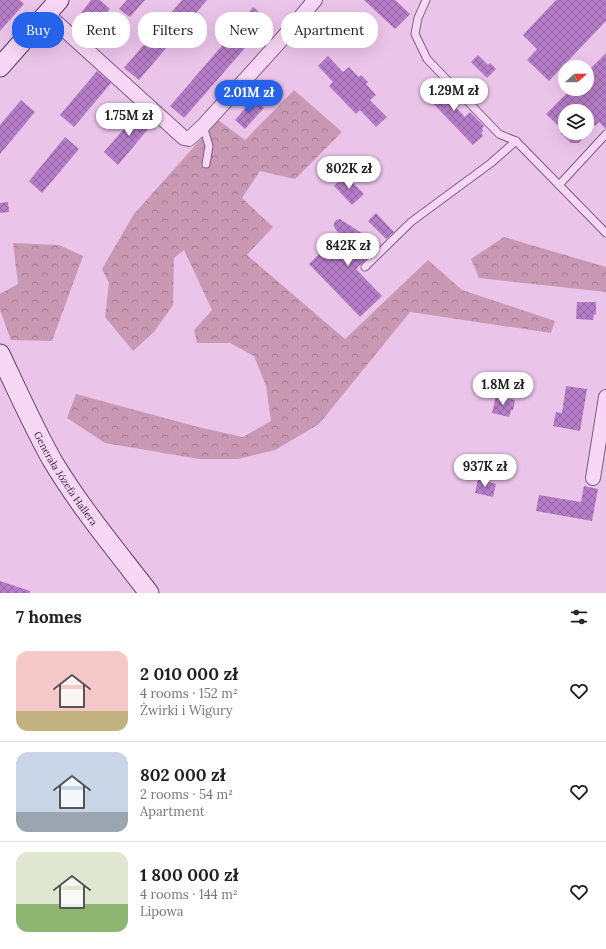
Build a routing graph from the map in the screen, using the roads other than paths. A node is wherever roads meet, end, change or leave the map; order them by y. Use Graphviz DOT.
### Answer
graph roads {
  1 [pos="315,0"];
  2 [pos="426,0"];
  3 [pos="53,7"];
  4 [pos="0,67"];
  5 [pos="203,126"];
  6 [pos="606,134"];
  7 [pos="516,141"];
  8 [pos="206,164"];
  9 [pos="559,185"];
  10 [pos="606,233"];
  11 [pos="365,267"];
  12 [pos="0,354"];
  13 [pos="606,397"];
  14 [pos="593,478"];
  15 [pos="149,593"];
  1 -- 5 [label="street"];
  2 -- 7 [label="lane"];
  3 -- 4 [label="street"];
  3 -- 5 [label="street"];
  5 -- 8 [label="lane"];
  6 -- 9 [label="lane"];
  7 -- 9 [label="lane"];
  7 -- 11 [label="lane"];
  9 -- 10 [label="lane"];
  12 -- 15 [label="street, Generała Józefa Hallera"];
  13 -- 14 [label="street"];
}
